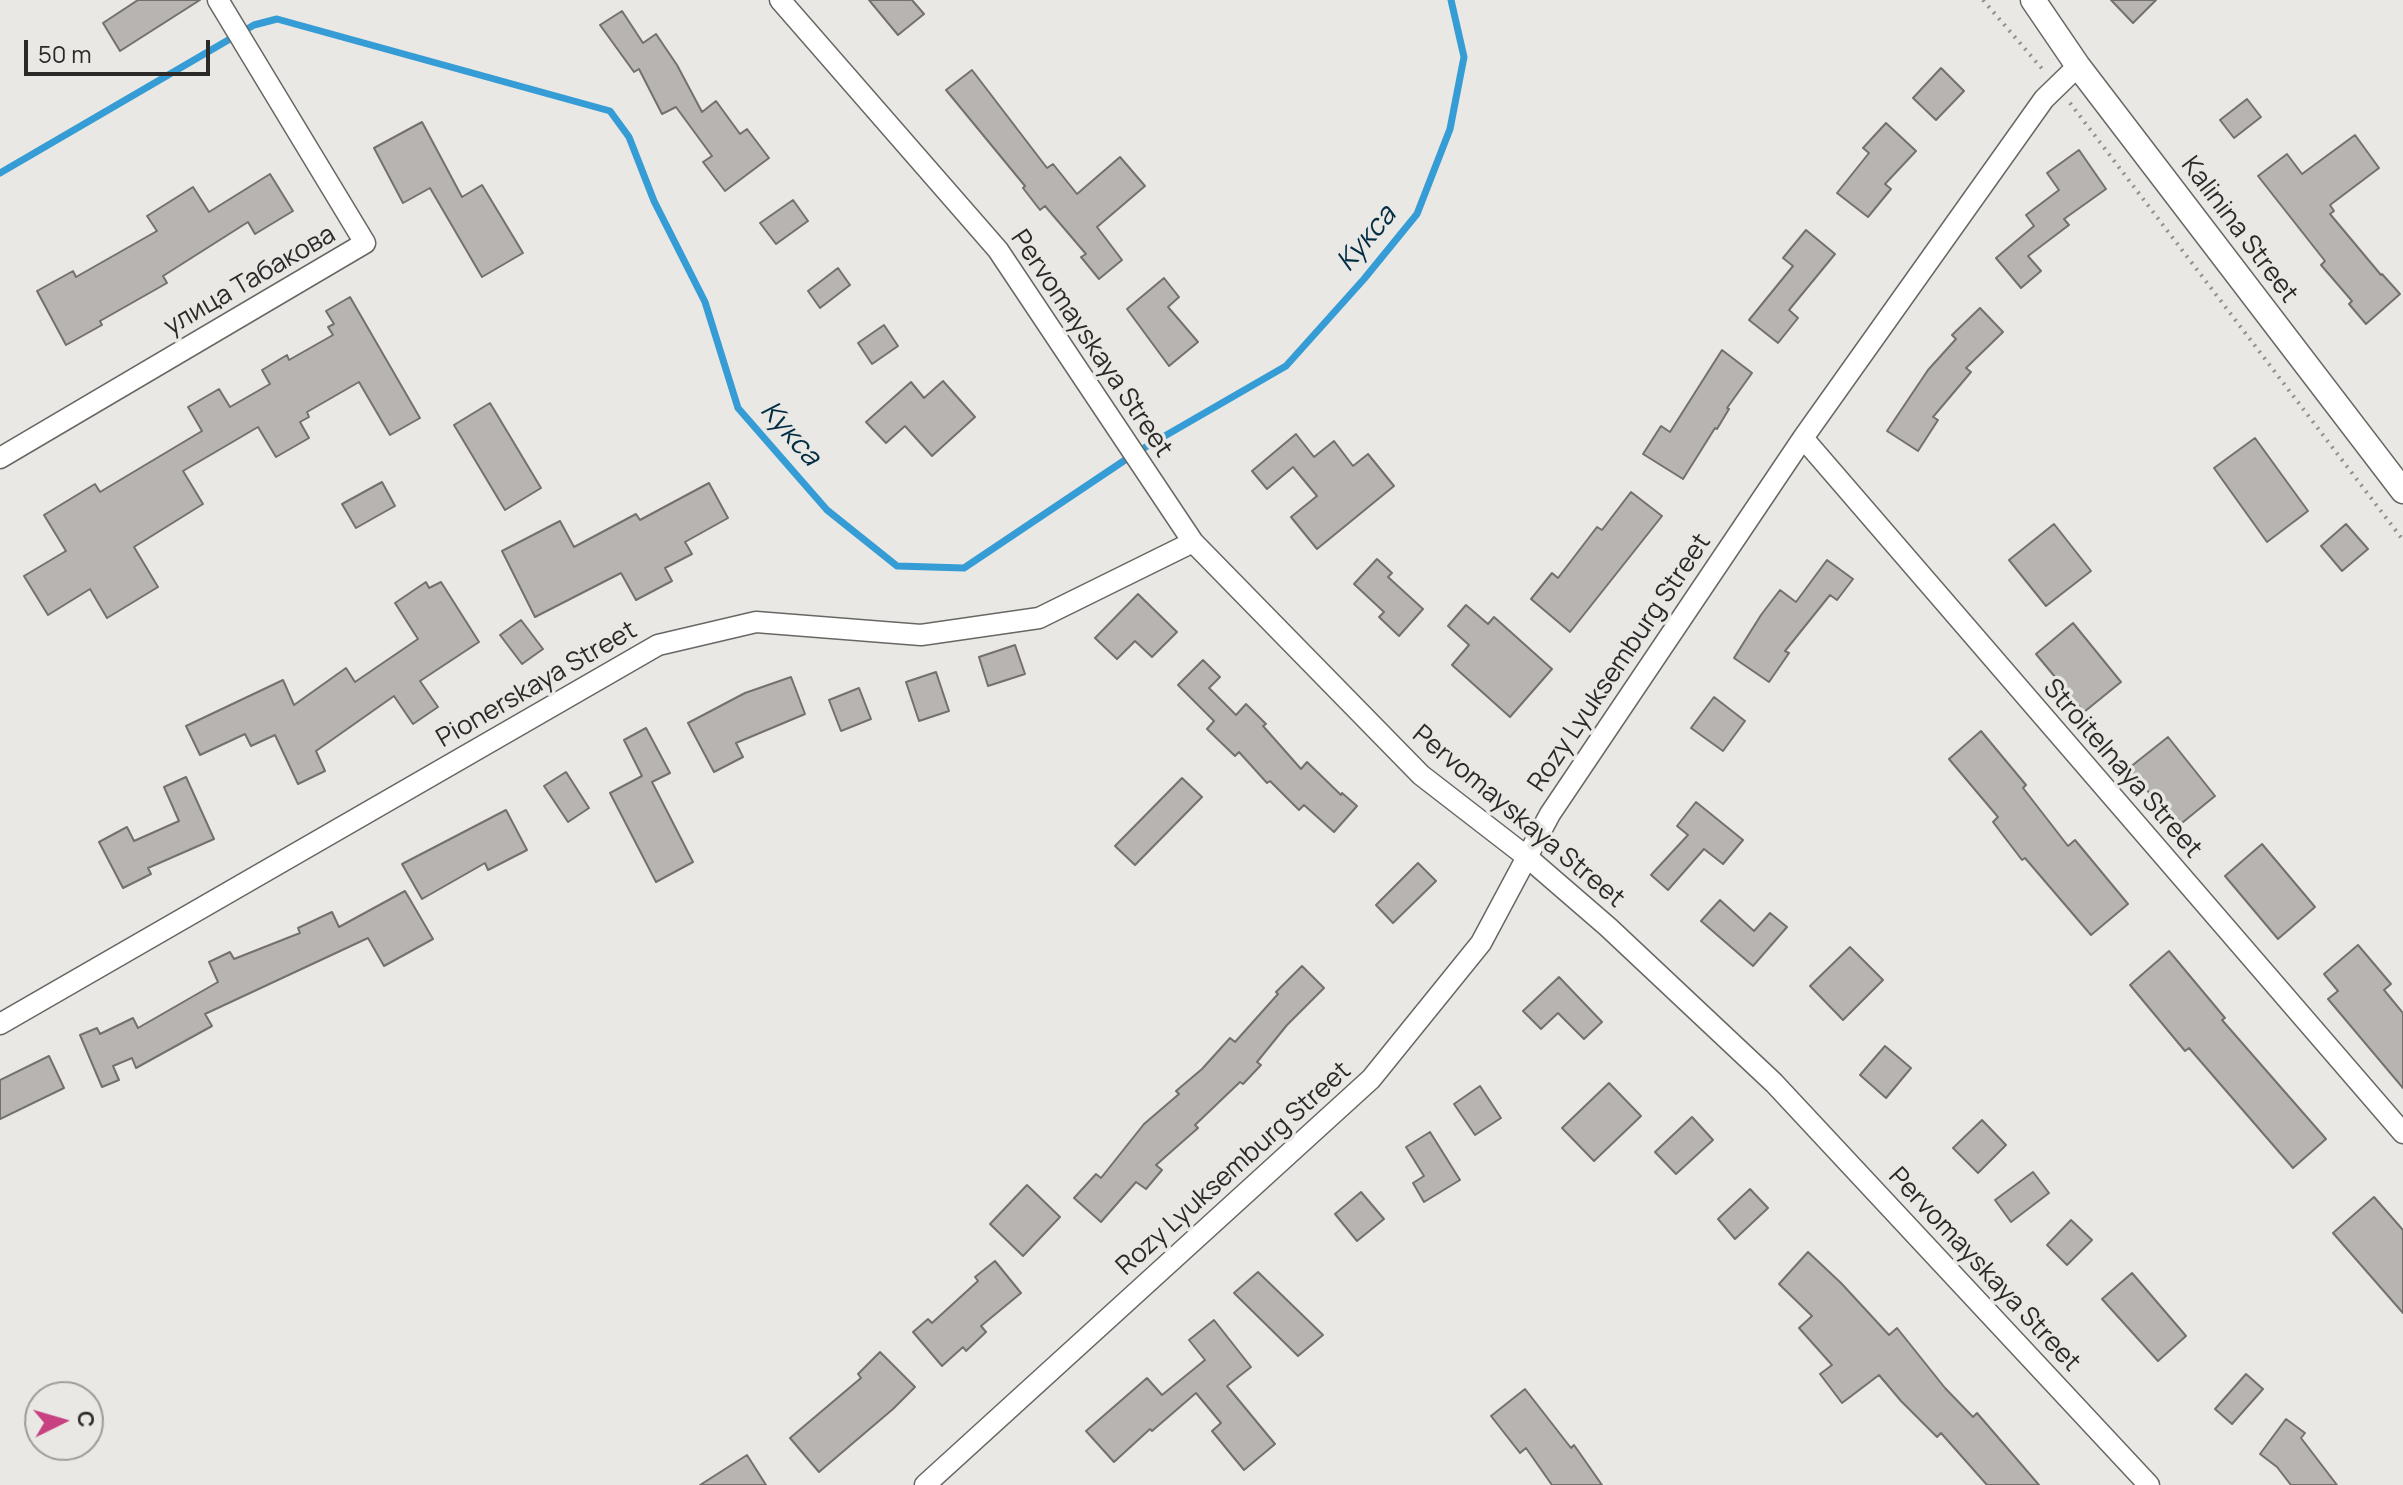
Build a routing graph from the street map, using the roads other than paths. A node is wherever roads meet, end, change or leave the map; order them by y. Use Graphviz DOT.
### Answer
graph roads {
  1 [pos="218,0"];
  2 [pos="780,0"];
  3 [pos="2033,0"];
  4 [pos="2078,66"];
  5 [pos="1803,438"];
  6 [pos="0,458"];
  7 [pos="2403,491"];
  8 [pos="1193,542"];
  9 [pos="1527,857"];
  10 [pos="0,1024"];
  11 [pos="2403,1133"];
  12 [pos="925,1485"];
  13 [pos="2149,1485"];
  1 -- 6 [label="street, улица Табакова"];
  2 -- 8 [label="street, Pervomayskaya Street"];
  3 -- 4 [label="street, Kalinina Street"];
  4 -- 5 [label="street, Rozy Lyuksemburg Street"];
  4 -- 7 [label="street, Kalinina Street"];
  5 -- 9 [label="street, Rozy Lyuksemburg Street"];
  5 -- 11 [label="street, Stroitelnaya Street"];
  8 -- 9 [label="street, Pervomayskaya Street"];
  8 -- 10 [label="street, Pionerskaya Street"];
  9 -- 12 [label="street, Rozy Lyuksemburg Street"];
  9 -- 13 [label="street, Pervomayskaya Street"];
}
